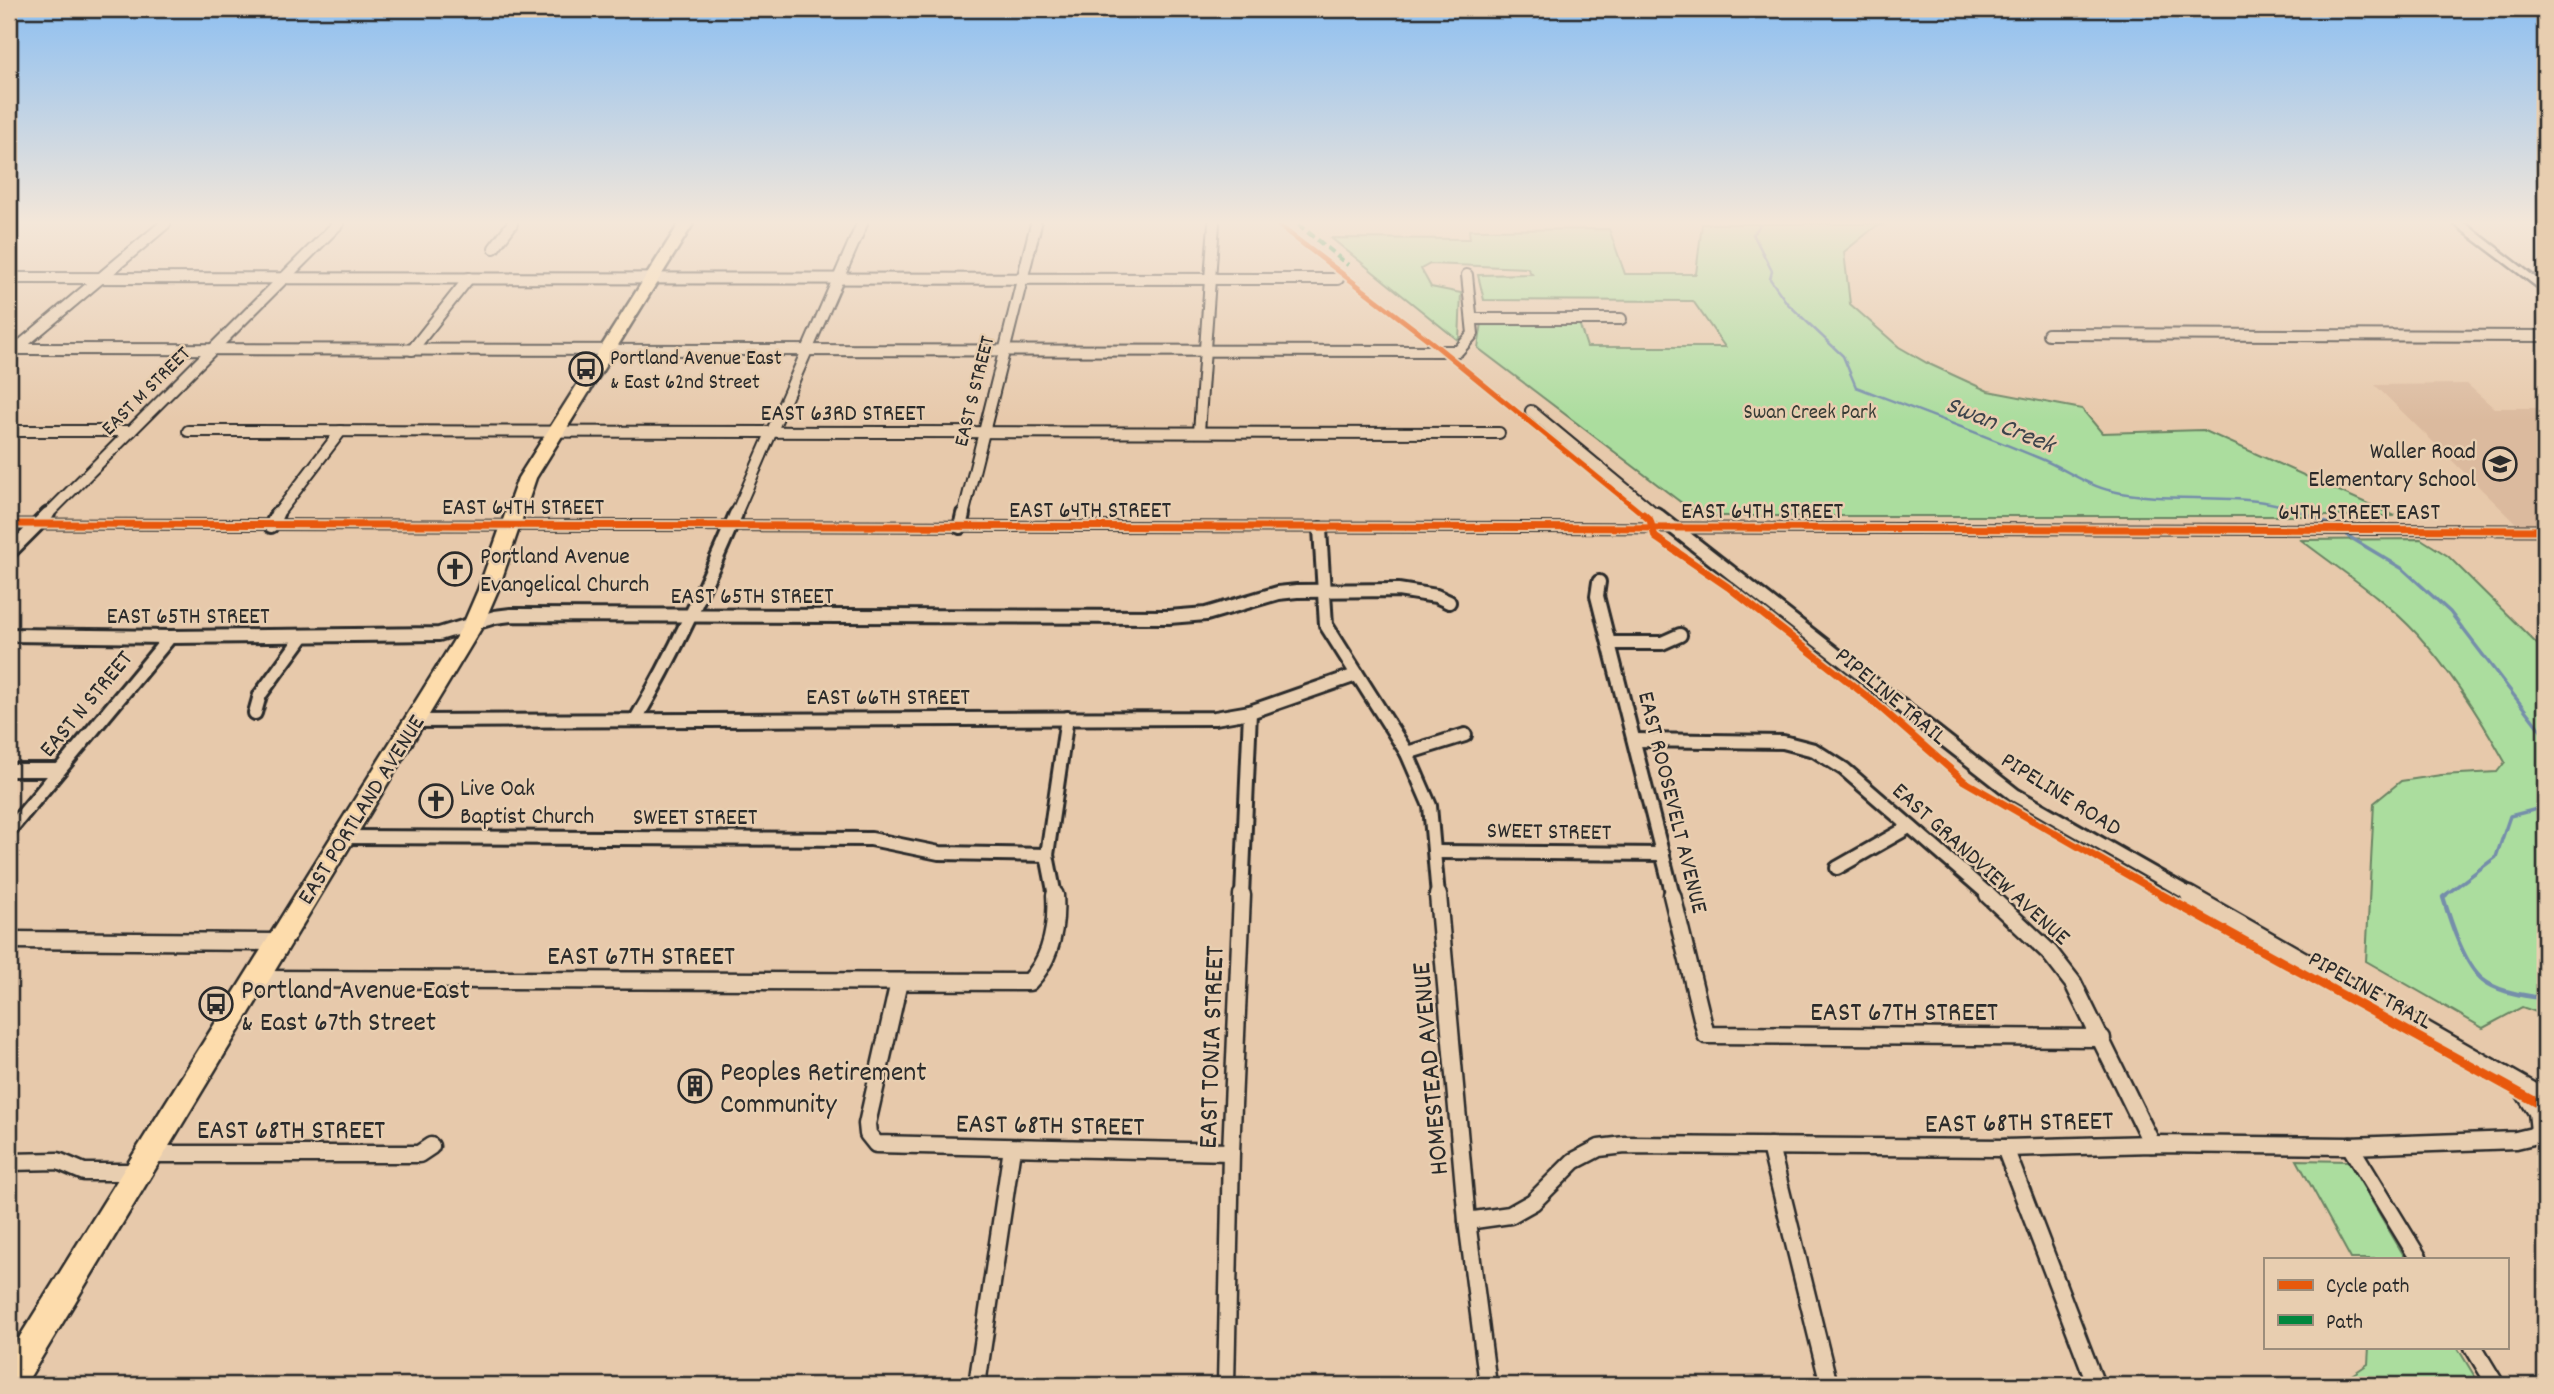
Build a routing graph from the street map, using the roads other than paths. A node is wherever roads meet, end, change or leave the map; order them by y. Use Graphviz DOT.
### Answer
graph roads {
  1 [pos="88,289"];
  2 [pos="272,289"];
  3 [pos="460,289"];
  4 [pos="646,289"];
  5 [pos="833,289"];
  6 [pos="1020,289"];
  7 [pos="1209,289"];
  8 [pos="1469,289"];
  9 [pos="1474,318"];
  10 [pos="1621,319"];
  11 [pos="2048,334"];
  12 [pos="2545,336"];
  13 [pos="213,349"];
  14 [pos="608,349"];
  15 [pos="412,350"];
  16 [pos="11,351"];
  17 [pos="806,351"];
  18 [pos="1004,351"];
  19 [pos="1205,351"];
  20 [pos="1531,411"];
  21 [pos="9,431"];
  22 [pos="131,431"];
  23 [pos="188,431"];
  24 [pos="341,431"];
  25 [pos="556,431"];
  26 [pos="984,432"];
  27 [pos="1199,432"];
  28 [pos="770,433"];
  29 [pos="1499,433"];
  30 [pos="9,524"];
  31 [pos="37,524"];
  32 [pos="509,525"];
  33 [pos="271,526"];
  34 [pos="729,527"];
  35 [pos="960,527"];
  36 [pos="1320,529"];
  37 [pos="1674,529"];
  38 [pos="2172,530"];
  39 [pos="2545,530"];
  40 [pos="9,553"];
  41 [pos="1599,582"];
  42 [pos="1322,591"];
  43 [pos="1450,602"];
  44 [pos="692,616"];
  45 [pos="472,627"];
  46 [pos="9,635"];
  47 [pos="1680,635"];
  48 [pos="303,636"];
  49 [pos="170,637"];
  50 [pos="1609,643"];
  51 [pos="1356,675"];
  52 [pos="1250,712"];
  53 [pos="255,713"];
  54 [pos="1067,718"];
  55 [pos="636,719"];
  56 [pos="414,722"];
  57 [pos="1465,734"];
  58 [pos="1635,740"];
  59 [pos="1407,753"];
  60 [pos="9,770"];
  61 [pos="59,770"];
  62 [pos="1909,827"];
  63 [pos="9,831"];
  64 [pos="340,837"];
  65 [pos="1436,852"];
  66 [pos="1663,854"];
  67 [pos="1047,855"];
  68 [pos="1837,868"];
  69 [pos="9,940"];
  70 [pos="277,943"];
  71 [pos="253,979"];
  72 [pos="899,982"];
  73 [pos="1029,982"];
  74 [pos="1706,1035"];
  75 [pos="2102,1038"];
  76 [pos="2518,1083"];
  77 [pos="2545,1098"];
  78 [pos="871,1138"];
  79 [pos="2151,1144"];
  80 [pos="431,1146"];
  81 [pos="1770,1146"];
  82 [pos="2350,1146"];
  83 [pos="2005,1148"];
  84 [pos="1012,1149"];
  85 [pos="1231,1152"];
  86 [pos="9,1162"];
  87 [pos="143,1163"];
  88 [pos="1467,1221"];
  89 [pos="2418,1258"];
  90 [pos="2474,1348"];
  91 [pos="9,1382"];
  92 [pos="977,1385"];
  93 [pos="1226,1385"];
  94 [pos="1488,1385"];
  95 [pos="1829,1385"];
  96 [pos="2096,1385"];
  97 [pos="2496,1385"];
  1 -- 16 [label="street"];
  2 -- 13 [label="street, EAST M STREET"];
  3 -- 15 [label="street"];
  4 -- 14 [label="main road, EAST PORTLAND AVENUE"];
  5 -- 17 [label="street"];
  6 -- 18 [label="street, EAST S STREET"];
  7 -- 19 [label="street"];
  8 -- 9 [label="street"];
  9 -- 10 [label="street"];
  9 -- 19 [label="street"];
  11 -- 12 [label="street"];
  13 -- 15 [label="street"];
  13 -- 16 [label="street"];
  13 -- 22 [label="street, EAST M STREET"];
  14 -- 15 [label="street"];
  14 -- 17 [label="street"];
  14 -- 25 [label="main road, EAST PORTLAND AVENUE"];
  17 -- 18 [label="street"];
  17 -- 28 [label="street"];
  18 -- 19 [label="street"];
  18 -- 26 [label="street, EAST S STREET"];
  19 -- 27 [label="street"];
  20 -- 37 [label="street, PIPELINE ROAD"];
  21 -- 22 [label="street"];
  22 -- 31 [label="street, EAST M STREET"];
  23 -- 24 [label="street, EAST 63RD STREET"];
  24 -- 25 [label="street, EAST 63RD STREET"];
  24 -- 33 [label="street"];
  25 -- 28 [label="street, EAST 63RD STREET"];
  25 -- 32 [label="main road, EAST PORTLAND AVENUE"];
  26 -- 27 [label="street, EAST 63RD STREET"];
  26 -- 28 [label="street, EAST 63RD STREET"];
  26 -- 35 [label="street, EAST S STREET"];
  27 -- 29 [label="street, EAST 63RD STREET"];
  28 -- 34 [label="street"];
  30 -- 31 [label="street, EAST 64TH STREET"];
  31 -- 33 [label="street, EAST 64TH STREET"];
  31 -- 40 [label="street, EAST M STREET"];
  32 -- 33 [label="street, EAST 64TH STREET"];
  32 -- 34 [label="street, EAST 64TH STREET"];
  32 -- 45 [label="main road, EAST PORTLAND AVENUE"];
  34 -- 35 [label="street, EAST 64TH STREET"];
  34 -- 44 [label="street"];
  35 -- 36 [label="street, EAST 64TH STREET"];
  36 -- 37 [label="street, EAST 64TH STREET"];
  36 -- 42 [label="street, HOMESTEAD AVENUE"];
  37 -- 38 [label="street, EAST 64TH STREET"];
  37 -- 76 [label="street, PIPELINE ROAD"];
  38 -- 39 [label="street, 64TH STREET EAST"];
  41 -- 50 [label="street, EAST ROOSEVELT AVENUE"];
  42 -- 43 [label="street, EAST 65TH STREET"];
  42 -- 44 [label="street, EAST 65TH STREET"];
  42 -- 51 [label="street, HOMESTEAD AVENUE"];
  44 -- 45 [label="street, EAST 65TH STREET"];
  44 -- 55 [label="street"];
  45 -- 48 [label="street, EAST 65TH STREET"];
  45 -- 56 [label="main road, EAST PORTLAND AVENUE"];
  46 -- 49 [label="street, EAST 65TH STREET"];
  47 -- 50 [label="street"];
  48 -- 49 [label="street, EAST 65TH STREET"];
  48 -- 53 [label="street"];
  49 -- 61 [label="street, EAST N STREET"];
  50 -- 58 [label="street, EAST ROOSEVELT AVENUE"];
  51 -- 52 [label="street, EAST 66TH STREET"];
  51 -- 59 [label="street, HOMESTEAD AVENUE"];
  52 -- 54 [label="street, EAST 66TH STREET"];
  52 -- 85 [label="street, EAST TONIA STREET"];
  54 -- 55 [label="street, EAST 66TH STREET"];
  54 -- 67 [label="street"];
  55 -- 56 [label="street, EAST 66TH STREET"];
  56 -- 64 [label="main road, EAST PORTLAND AVENUE"];
  57 -- 59 [label="street"];
  58 -- 62 [label="street, EAST GRANDVIEW AVENUE"];
  58 -- 66 [label="street, EAST ROOSEVELT AVENUE"];
  59 -- 65 [label="street, HOMESTEAD AVENUE"];
  60 -- 61 [label="street"];
  61 -- 63 [label="street, EAST N STREET"];
  62 -- 68 [label="street"];
  62 -- 75 [label="street, EAST GRANDVIEW AVENUE"];
  64 -- 67 [label="street, SWEET STREET"];
  64 -- 70 [label="main road, EAST PORTLAND AVENUE"];
  65 -- 66 [label="street, SWEET STREET"];
  65 -- 88 [label="street, HOMESTEAD AVENUE"];
  66 -- 74 [label="street, EAST ROOSEVELT AVENUE"];
  67 -- 73 [label="street"];
  69 -- 70 [label="street"];
  70 -- 71 [label="main road, EAST PORTLAND AVENUE"];
  71 -- 72 [label="street, EAST 67TH STREET"];
  71 -- 87 [label="main road, EAST PORTLAND AVENUE"];
  72 -- 73 [label="street, EAST 67TH STREET"];
  72 -- 78 [label="street"];
  74 -- 75 [label="street, EAST 67TH STREET"];
  75 -- 79 [label="street, EAST GRANDVIEW AVENUE"];
  76 -- 77 [label="street, PIPELINE ROAD"];
  76 -- 82 [label="street, EAST 68TH STREET"];
  78 -- 84 [label="street, EAST 68TH STREET"];
  79 -- 82 [label="street, EAST 68TH STREET"];
  79 -- 83 [label="street, EAST 68TH STREET"];
  80 -- 87 [label="street, EAST 68TH STREET"];
  81 -- 83 [label="street, EAST 68TH STREET"];
  81 -- 88 [label="street, EAST 68TH STREET"];
  81 -- 95 [label="street"];
  82 -- 89 [label="street"];
  83 -- 96 [label="street"];
  84 -- 85 [label="street, EAST 68TH STREET"];
  84 -- 92 [label="street"];
  85 -- 93 [label="street, EAST TONIA STREET"];
  86 -- 87 [label="street, EAST 68TH STREET"];
  87 -- 91 [label="main road, EAST PORTLAND AVENUE"];
  88 -- 94 [label="street, HOMESTEAD AVENUE"];
  90 -- 97 [label="street"];
}
